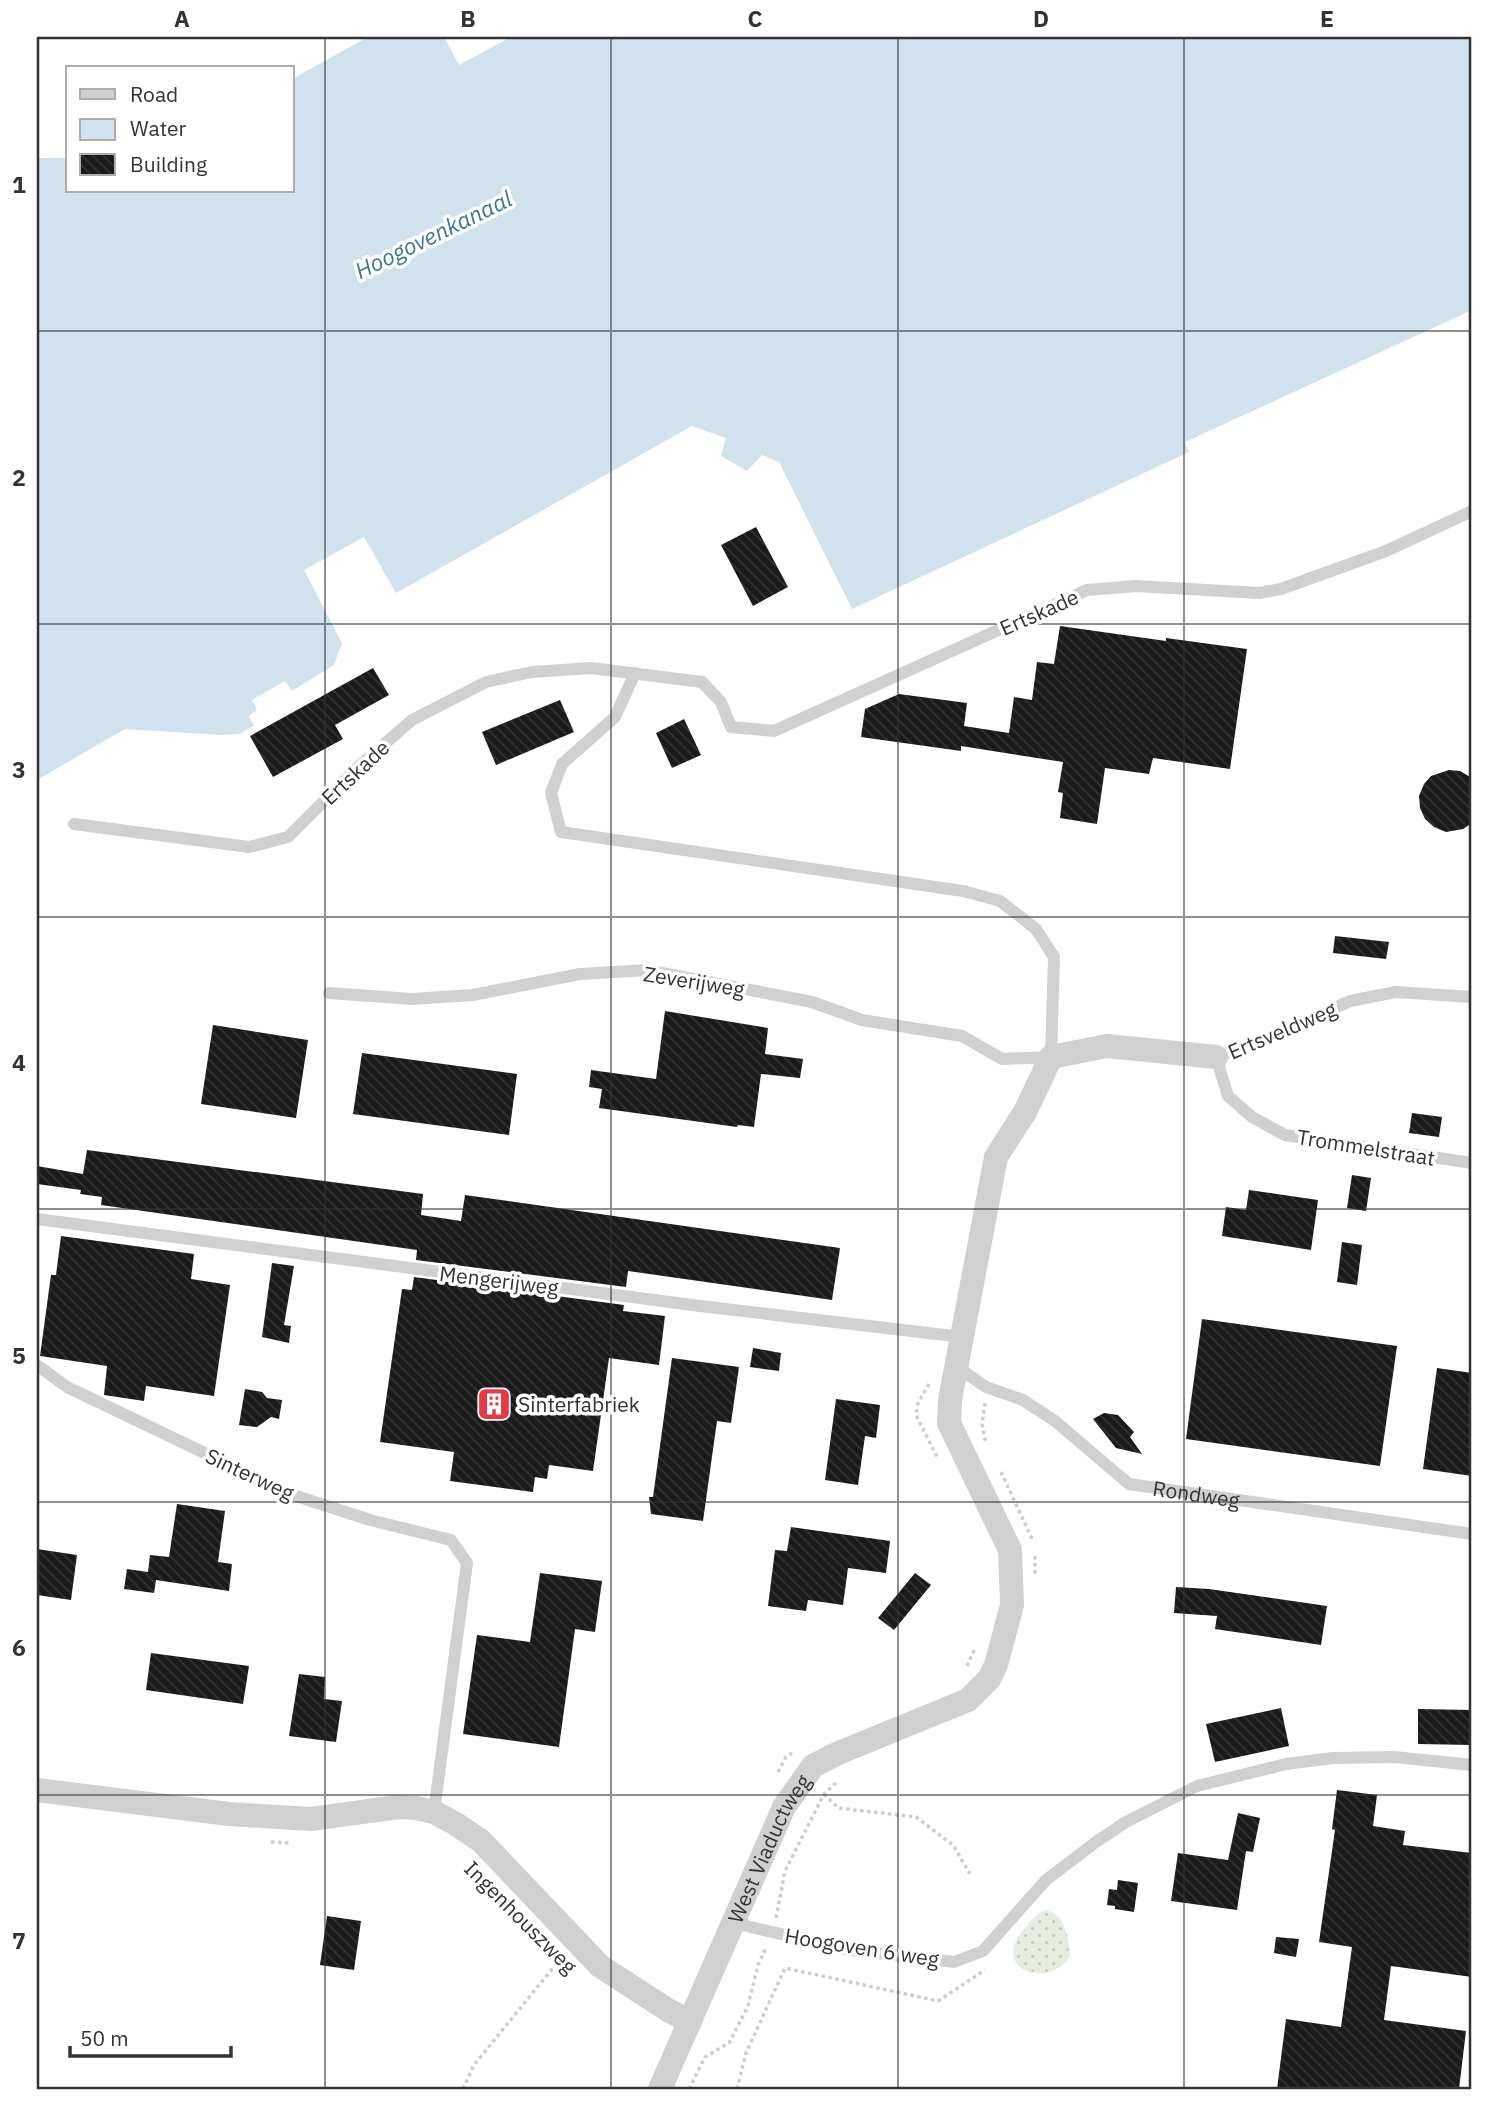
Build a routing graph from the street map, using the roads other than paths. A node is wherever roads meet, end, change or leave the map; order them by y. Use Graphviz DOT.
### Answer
graph roads {
  1 [pos="1472,510"];
  2 [pos="635,673"];
  3 [pos="74,824"];
  4 [pos="329,993"];
  5 [pos="1472,997"];
  6 [pos="1051,1057"];
  7 [pos="1216,1057"];
  8 [pos="1472,1163"];
  9 [pos="37,1219"];
  10 [pos="962,1337"];
  11 [pos="37,1365"];
  12 [pos="957,1367"];
  13 [pos="1472,1534"];
  14 [pos="1472,1765"];
  15 [pos="37,1790"];
  16 [pos="434,1812"];
  17 [pos="734,1923"];
  18 [pos="691,2022"];
  19 [pos="660,2089"];
  1 -- 2 [label="lane, Ertskade"];
  2 -- 3 [label="lane, Ertskade"];
  2 -- 6 [label="lane"];
  4 -- 6 [label="lane, Zeverijweg"];
  5 -- 7 [label="lane, Ertsveldweg"];
  6 -- 7 [label="street, Ertsveldweg"];
  6 -- 10 [label="street"];
  7 -- 8 [label="lane, Trommelstraat"];
  9 -- 10 [label="lane, Mengerijweg"];
  10 -- 12 [label="street"];
  11 -- 16 [label="lane, Sinterweg"];
  12 -- 13 [label="lane, Rondweg"];
  12 -- 17 [label="street, West Viaductweg"];
  14 -- 17 [label="lane, Hoogoven 6 weg"];
  15 -- 16 [label="street, Ingenhouszweg"];
  16 -- 18 [label="street, Ingenhouszweg"];
  17 -- 18 [label="street, West Viaductweg"];
  18 -- 19 [label="street, West Viaductweg"];
}
